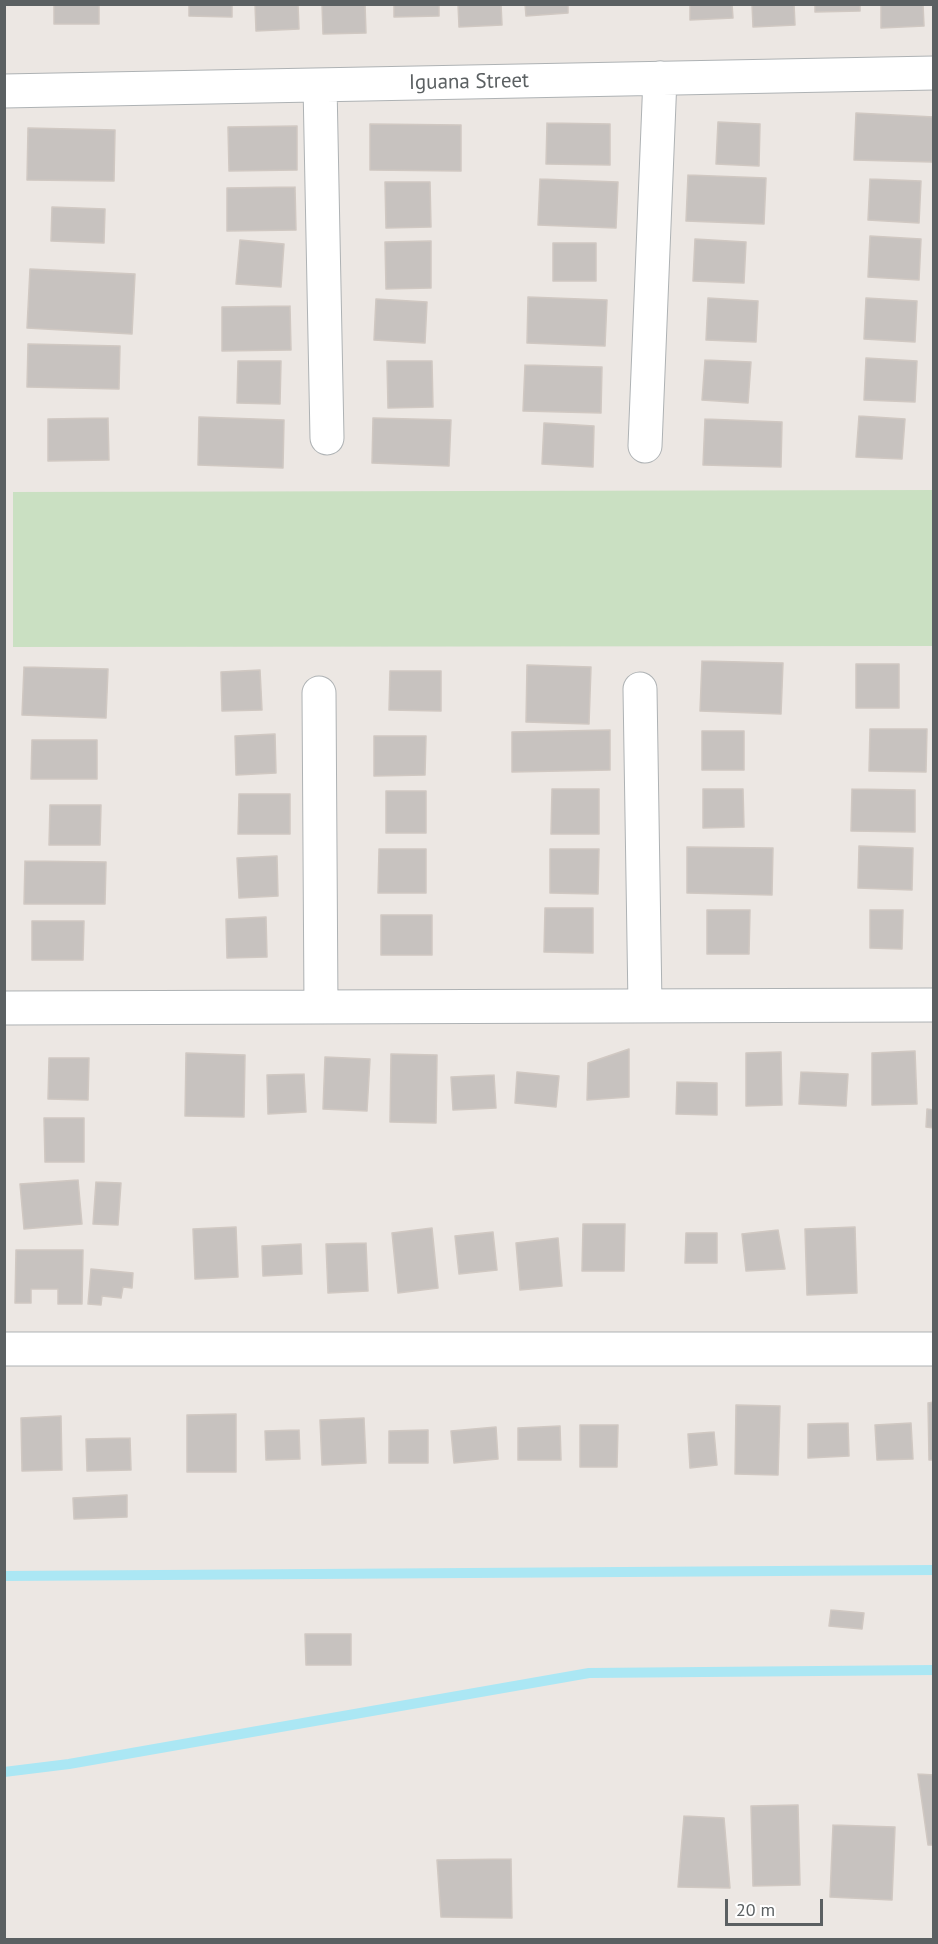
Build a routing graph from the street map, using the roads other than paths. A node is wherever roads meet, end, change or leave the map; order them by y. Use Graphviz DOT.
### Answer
graph roads {
  1 [pos="933,73"];
  2 [pos="660,78"];
  3 [pos="320,85"];
  4 [pos="4,91"];
  5 [pos="327,438"];
  6 [pos="645,446"];
  7 [pos="640,688"];
  8 [pos="319,693"];
  9 [pos="645,1005"];
  10 [pos="933,1005"];
  11 [pos="321,1007"];
  12 [pos="4,1008"];
  13 [pos="4,1349"];
  14 [pos="933,1349"];
  1 -- 2 [label="street, Iguana Street"];
  2 -- 3 [label="street, Iguana Street"];
  2 -- 6 [label="street"];
  3 -- 4 [label="street, Iguana Street"];
  3 -- 5 [label="street"];
  7 -- 9 [label="street"];
  8 -- 11 [label="street"];
  9 -- 10 [label="street"];
  9 -- 11 [label="street"];
  11 -- 12 [label="street"];
  13 -- 14 [label="street"];
}
